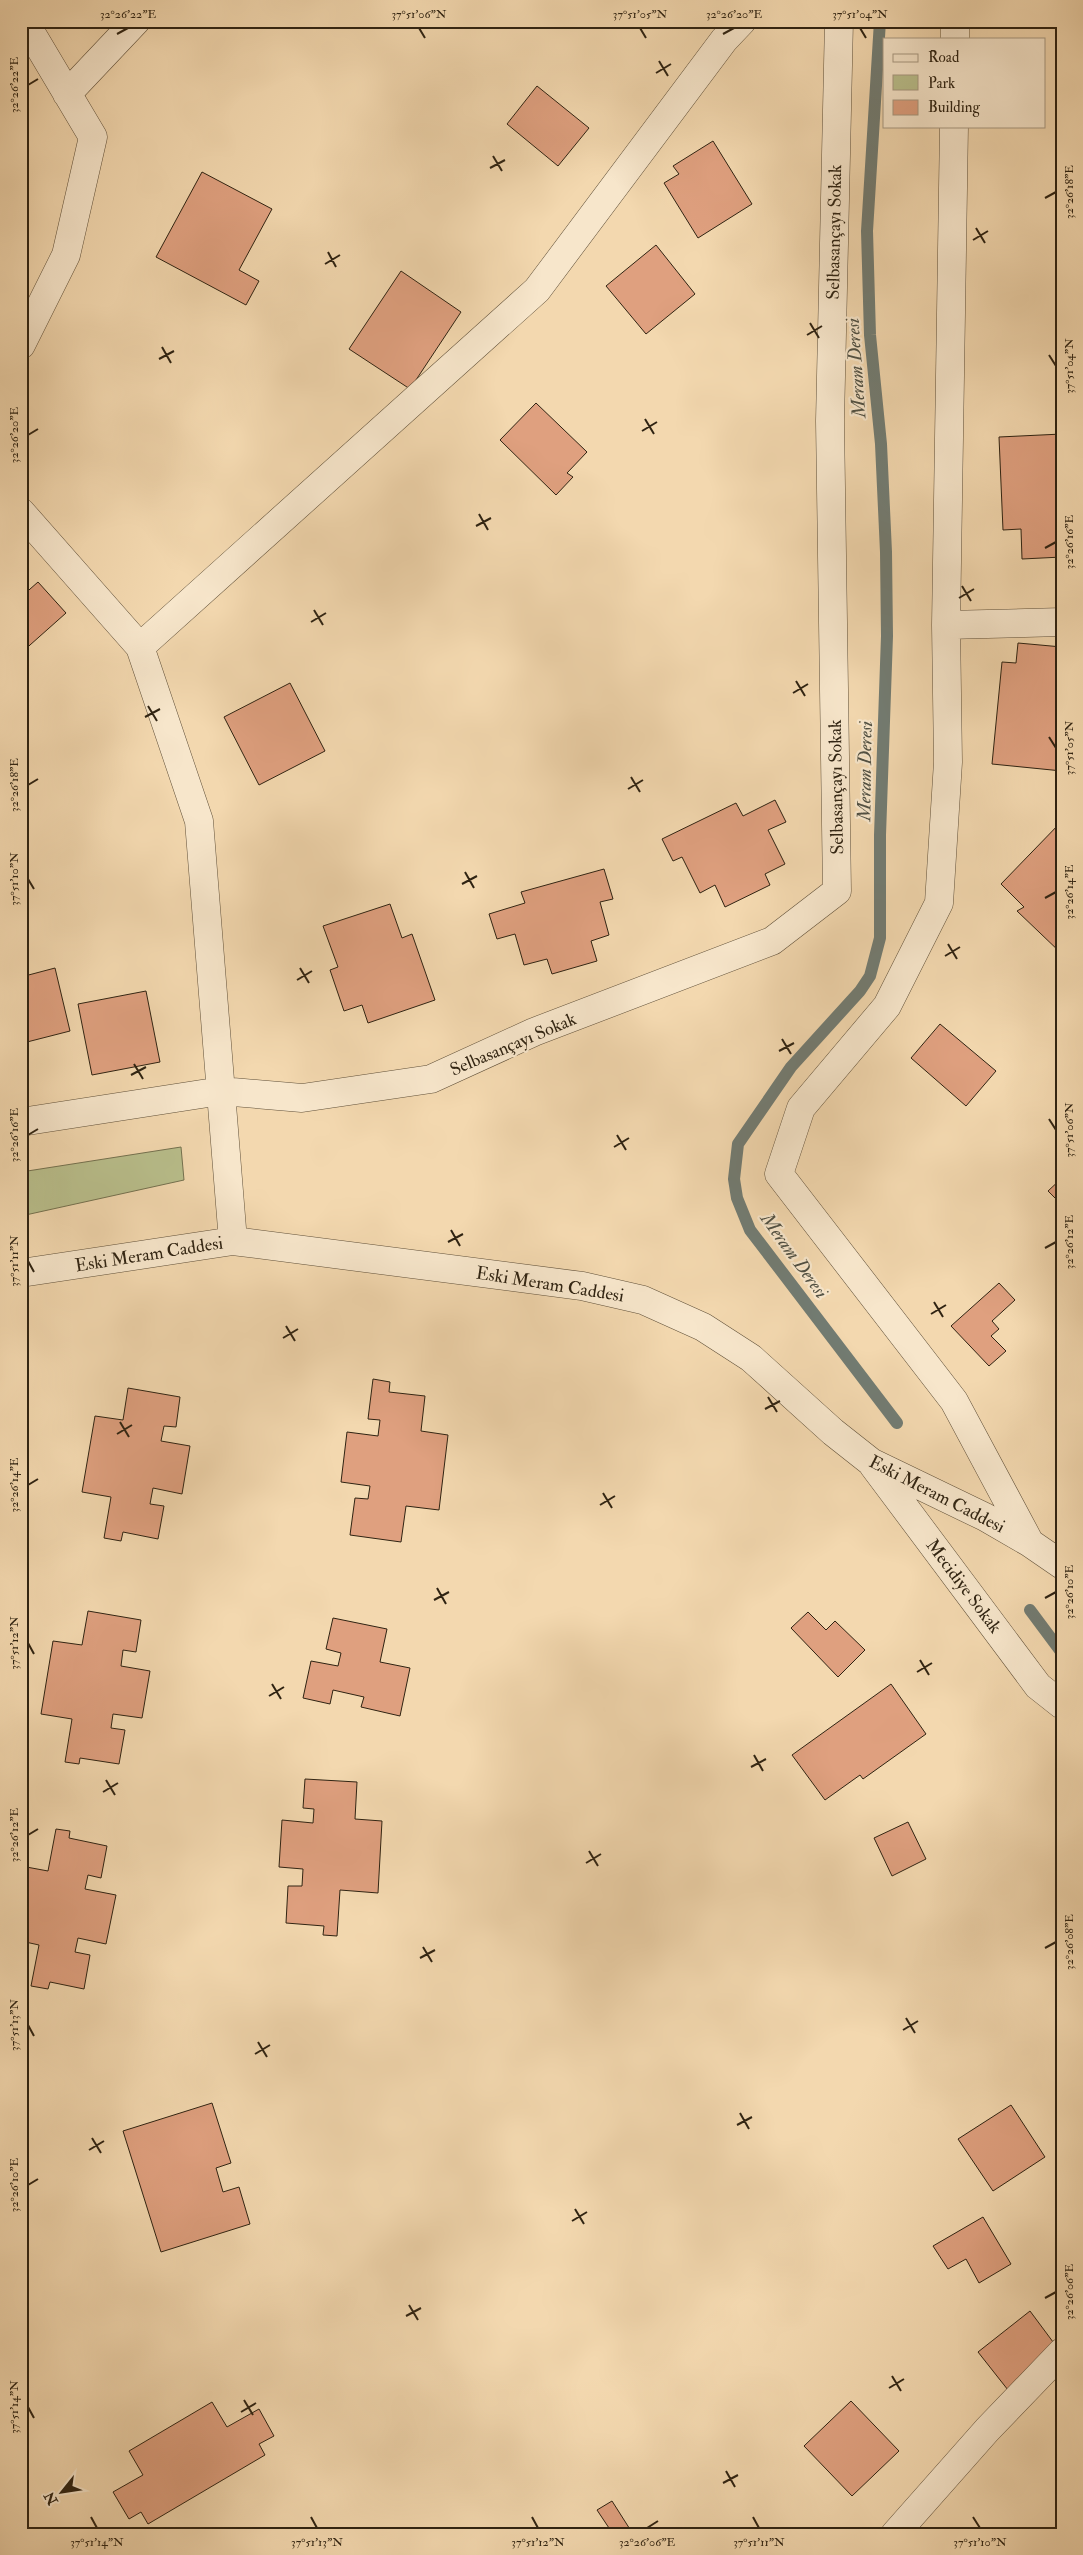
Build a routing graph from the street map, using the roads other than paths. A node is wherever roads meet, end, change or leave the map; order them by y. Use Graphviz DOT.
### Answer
graph roads {
  1 [pos="24,21"];
  2 [pos="136,21"];
  3 [pos="742,21"];
  4 [pos="839,21"];
  5 [pos="955,21"];
  6 [pos="955,38"];
  7 [pos="67,94"];
  8 [pos="954,128"];
  9 [pos="21,345"];
  10 [pos="21,512"];
  11 [pos="1062,622"];
  12 [pos="946,625"];
  13 [pos="140,647"];
  14 [pos="221,1092"];
  15 [pos="21,1122"];
  16 [pos="233,1241"];
  17 [pos="21,1274"];
  18 [pos="871,1462"];
  19 [pos="1030,1543"];
  20 [pos="1062,1565"];
  21 [pos="1062,1705"];
  22 [pos="1062,2352"];
  23 [pos="895,2534"];
  1 -- 7 [label="street"];
  2 -- 7 [label="street"];
  3 -- 13 [label="street"];
  4 -- 14 [label="street, Selbasançayı Sokak"];
  5 -- 6 [label="street"];
  7 -- 9 [label="street"];
  8 -- 12 [label="street"];
  10 -- 13 [label="street"];
  11 -- 12 [label="street"];
  12 -- 19 [label="street"];
  13 -- 14 [label="street"];
  14 -- 15 [label="street"];
  14 -- 16 [label="street"];
  16 -- 17 [label="street, Eski Meram Caddesi"];
  16 -- 18 [label="street, Eski Meram Caddesi"];
  18 -- 19 [label="street, Eski Meram Caddesi"];
  18 -- 21 [label="street, Mecidiye Sokak"];
  19 -- 20 [label="street, Eski Meram Caddesi"];
  22 -- 23 [label="street"];
}
